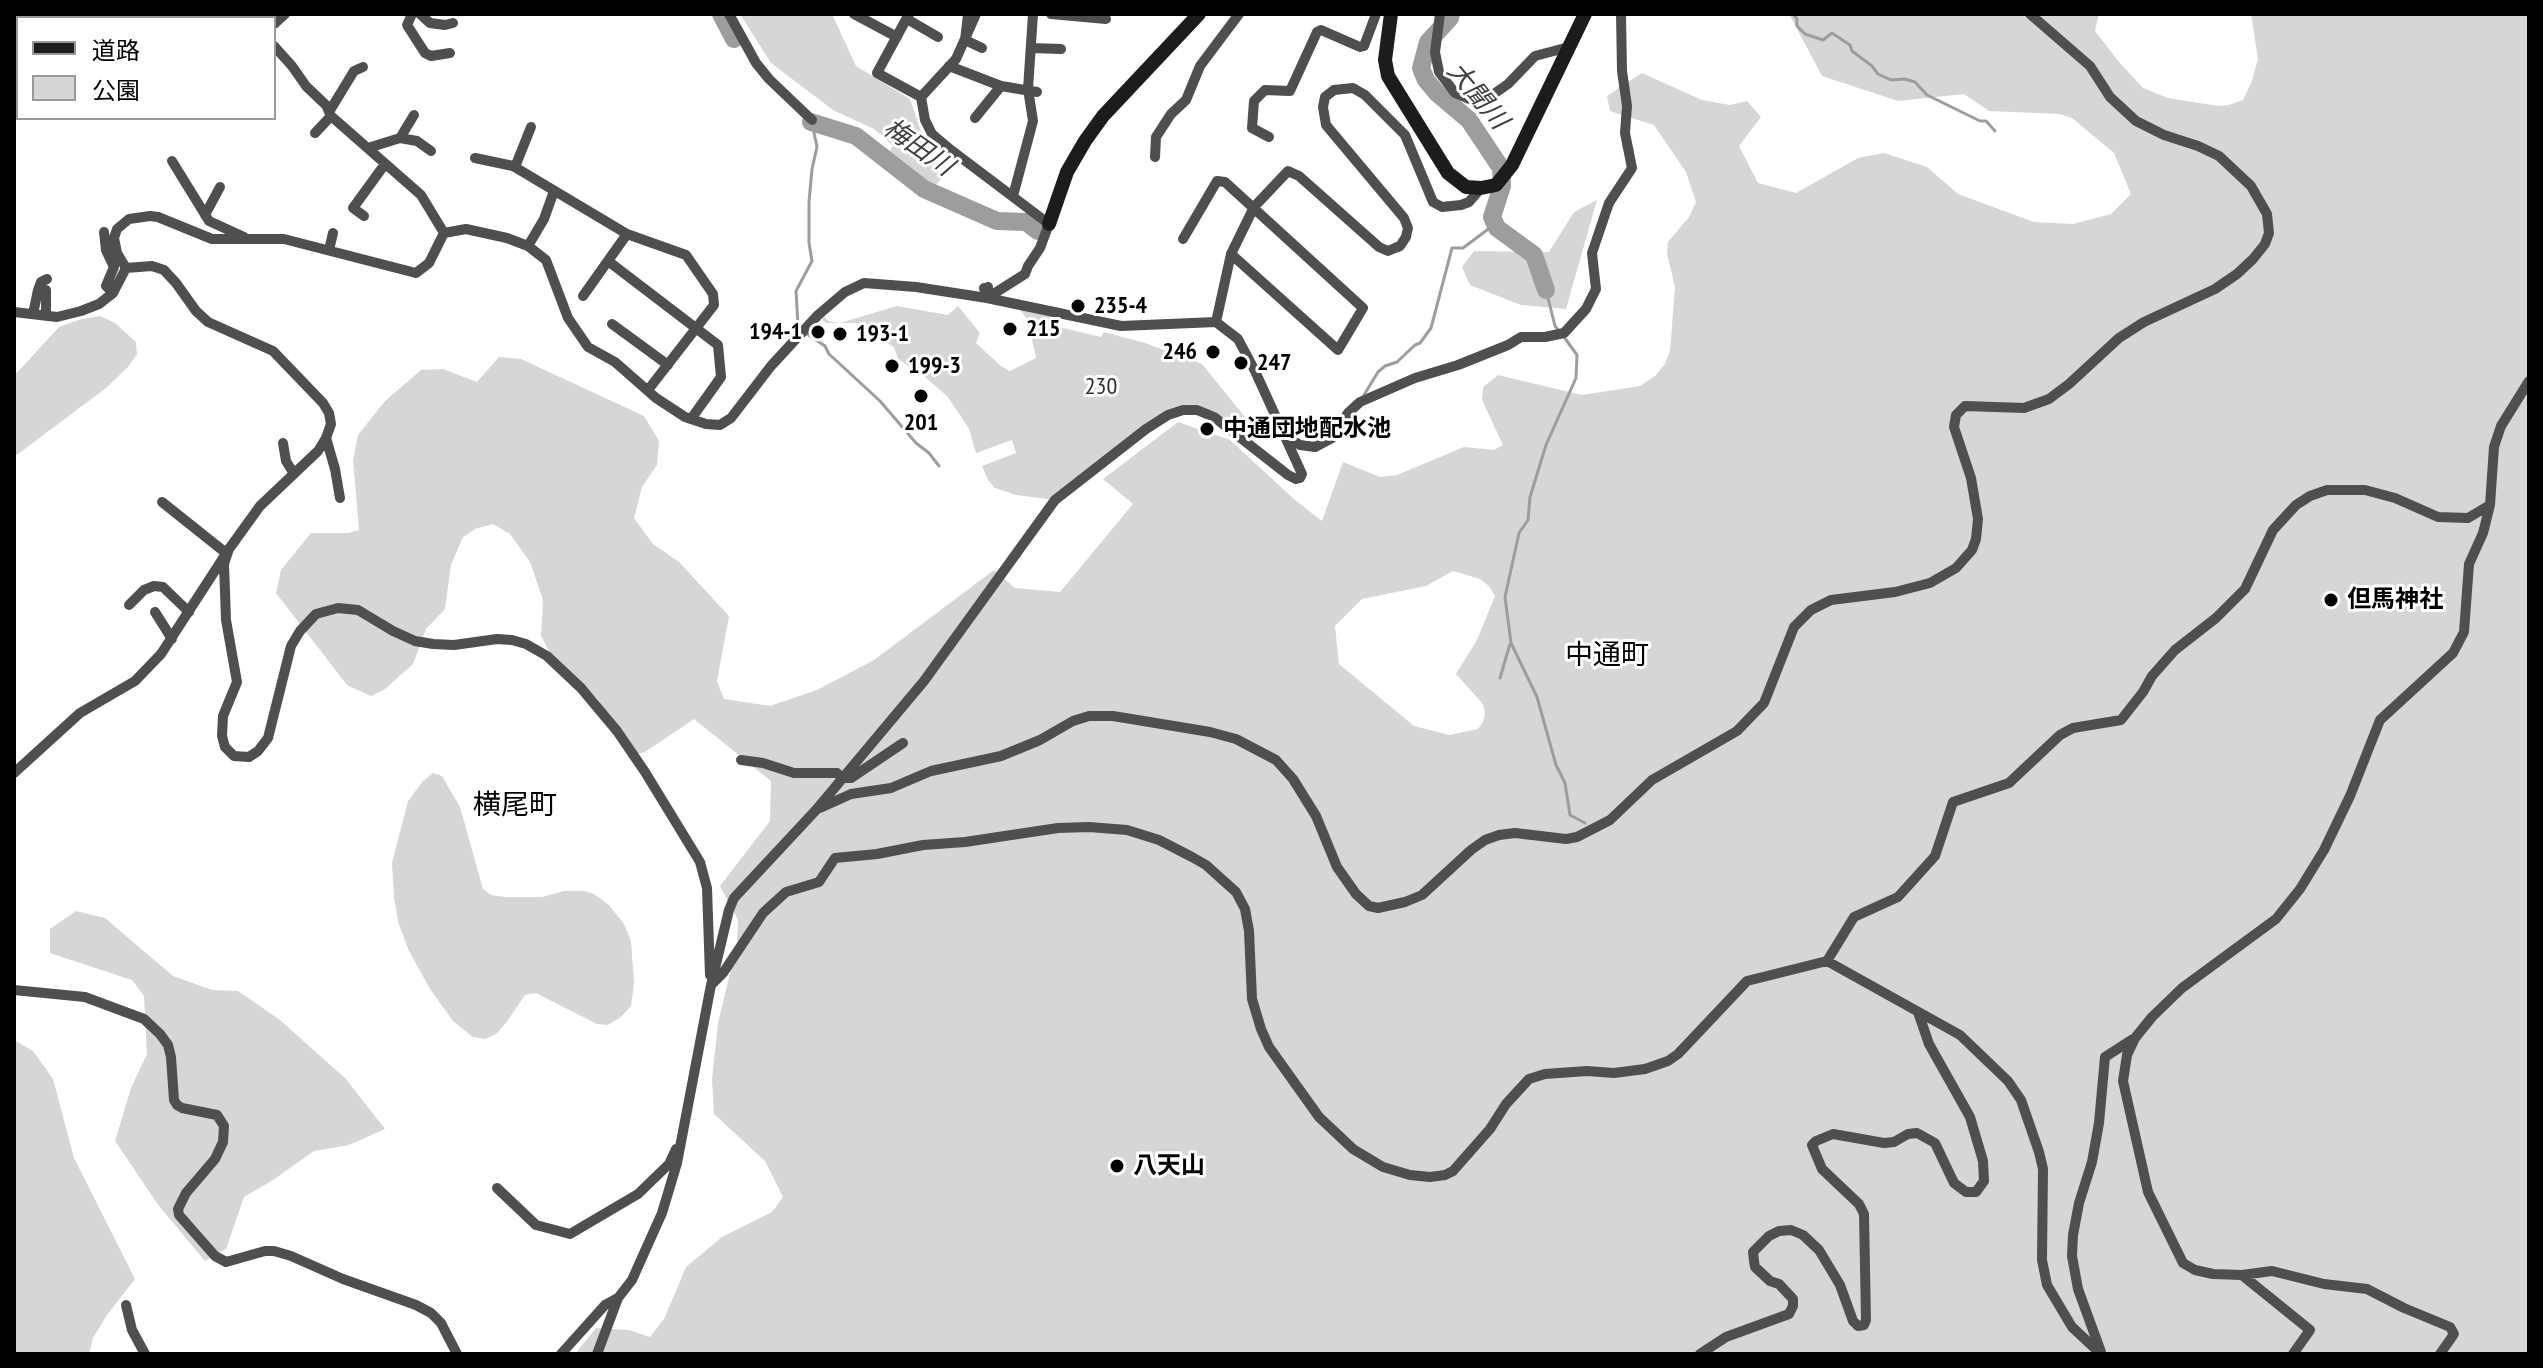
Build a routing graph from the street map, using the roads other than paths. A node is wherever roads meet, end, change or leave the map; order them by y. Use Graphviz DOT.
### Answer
graph roads {
  1 [pos="412,14"];
  2 [pos="420,14"];
  3 [pos="729,14"];
  4 [pos="854,14"];
  5 [pos="968,14"];
  6 [pos="976,14"];
  7 [pos="1033,14"];
  8 [pos="1051,14"];
  9 [pos="1199,14"];
  10 [pos="1239,14"];
  11 [pos="1376,14"];
  12 [pos="1391,14"];
  13 [pos="1440,14"];
  14 [pos="1585,14"];
  15 [pos="1621,14"];
  16 [pos="2030,14"];
  17 [pos="908,16"];
  18 [pos="1106,19"];
  19 [pos="453,23"];
  20 [pos="897,37"];
  21 [pos="933,37"];
  22 [pos="965,40"];
  23 [pos="1569,47"];
  24 [pos="276,48"];
  25 [pos="982,48"];
  26 [pos="1031,48"];
  27 [pos="1061,49"];
  28 [pos="450,53"];
  29 [pos="949,66"];
  30 [pos="363,67"];
  31 [pos="1001,86"];
  32 [pos="1033,90"];
  33 [pos="921,97"];
  34 [pos="330,114"];
  35 [pos="414,115"];
  36 [pos="975,118"];
  37 [pos="812,120"];
  38 [pos="531,127"];
  39 [pos="315,133"];
  40 [pos="1269,137"];
  41 [pos="400,138"];
  42 [pos="368,148"];
  43 [pos="431,151"];
  44 [pos="1155,157"];
  45 [pos="475,158"];
  46 [pos="172,161"];
  47 [pos="385,164"];
  48 [pos="515,167"];
  49 [pos="1494,183"];
  50 [pos="220,187"];
  51 [pos="554,191"];
  52 [pos="1013,196"];
  53 [pos="1254,207"];
  54 [pos="205,215"];
  55 [pos="364,216"];
  56 [pos="1049,224"];
  57 [pos="104,232"];
  58 [pos="333,233"];
  59 [pos="444,233"];
  60 [pos="627,234"];
  61 [pos="1183,239"];
  62 [pos="249,240"];
  63 [pos="528,246"];
  64 [pos="329,250"];
  65 [pos="1231,254"];
  66 [pos="608,261"];
  67 [pos="126,268"];
  68 [pos="986,291"];
  69 [pos="113,293"];
  70 [pos="1008,294"];
  71 [pos="583,296"];
  72 [pos="14,312"];
  73 [pos="33,314"];
  74 [pos="46,315"];
  75 [pos="1216,322"];
  76 [pos="612,324"];
  77 [pos="697,327"];
  78 [pos="668,365"];
  79 [pos="2529,381"];
  80 [pos="648,390"];
  81 [pos="691,419"];
  82 [pos="1284,434"];
  83 [pos="326,438"];
  84 [pos="283,443"];
  85 [pos="294,474"];
  86 [pos="340,498"];
  87 [pos="162,502"];
  88 [pos="2490,505"];
  89 [pos="227,551"];
  90 [pos="129,605"];
  91 [pos="155,612"];
  92 [pos="189,612"];
  93 [pos="172,639"];
  94 [pos="903,743"];
  95 [pos="741,760"];
  96 [pos="14,773"];
  97 [pos="842,778"];
  98 [pos="816,810"];
  99 [pos="1827,961"];
  100 [pos="711,985"];
  101 [pos="14,990"];
  102 [pos="1918,1012"];
  103 [pos="2135,1038"];
  104 [pos="683,1137"];
  105 [pos="497,1188"];
  106 [pos="2242,1275"];
  107 [pos="618,1298"];
  108 [pos="126,1305"];
  109 [pos="145,1354"];
  110 [pos="457,1354"];
  111 [pos="561,1354"];
  112 [pos="597,1354"];
  113 [pos="1700,1354"];
  114 [pos="2101,1354"];
  115 [pos="2293,1354"];
  116 [pos="2440,1354"];
  1 -- 28 [label="street"];
  2 -- 19 [label="street"];
  3 -- 37 [label="street"];
  4 -- 20 [label="street"];
  5 -- 22 [label="street"];
  6 -- 22 [label="street"];
  7 -- 26 [label="street"];
  8 -- 18 [label="street"];
  9 -- 56 [label="street"];
  10 -- 44 [label="street"];
  11 -- 40 [label="street"];
  12 -- 49 [label="street"];
  13 -- 23 [label="street"];
  14 -- 23 [label="street"];
  15 -- 82 [label="street"];
  16 -- 98 [label="street"];
  17 -- 20 [label="street"];
  17 -- 21 [label="street"];
  20 -- 33 [label="street"];
  22 -- 25 [label="street"];
  22 -- 29 [label="street"];
  23 -- 49 [label="street"];
  24 -- 34 [label="street"];
  26 -- 27 [label="street"];
  26 -- 32 [label="street"];
  29 -- 31 [label="street"];
  29 -- 33 [label="street"];
  30 -- 34 [label="street"];
  31 -- 32 [label="street"];
  31 -- 36 [label="street"];
  32 -- 52 [label="street"];
  33 -- 52 [label="street"];
  34 -- 39 [label="street"];
  34 -- 42 [label="street"];
  35 -- 41 [label="street"];
  38 -- 48 [label="street"];
  41 -- 42 [label="street"];
  41 -- 43 [label="street"];
  42 -- 47 [label="street"];
  45 -- 48 [label="street"];
  46 -- 54 [label="street"];
  47 -- 55 [label="street"];
  47 -- 59 [label="street"];
  48 -- 51 [label="street"];
  49 -- 53 [label="street"];
  50 -- 54 [label="street"];
  51 -- 60 [label="street"];
  51 -- 63 [label="street"];
  52 -- 56 [label="street"];
  53 -- 61 [label="street"];
  53 -- 65 [label="street"];
  53 -- 65 [label="street"];
  54 -- 62 [label="street"];
  56 -- 70 [label="street"];
  57 -- 69 [label="street"];
  58 -- 64 [label="street"];
  59 -- 63 [label="street"];
  59 -- 64 [label="street"];
  60 -- 66 [label="street"];
  60 -- 77 [label="street"];
  62 -- 64 [label="street"];
  62 -- 67 [label="street"];
  63 -- 80 [label="street"];
  65 -- 75 [label="street"];
  66 -- 71 [label="street"];
  66 -- 77 [label="street"];
  67 -- 69 [label="street"];
  67 -- 83 [label="street"];
  68 -- 70 [label="street"];
  68 -- 70 [label="street"];
  68 -- 81 [label="street"];
  69 -- 74 [label="street"];
  70 -- 75 [label="street"];
  72 -- 73 [label="street"];
  73 -- 74 [label="street"];
  73 -- 74 [label="street"];
  75 -- 82 [label="street"];
  76 -- 78 [label="street"];
  77 -- 78 [label="street"];
  77 -- 81 [label="street"];
  78 -- 80 [label="street"];
  79 -- 88 [label="street"];
  80 -- 81 [label="street"];
  82 -- 97 [label="street"];
  83 -- 85 [label="street"];
  83 -- 86 [label="street"];
  84 -- 85 [label="street"];
  85 -- 89 [label="street"];
  87 -- 89 [label="street"];
  88 -- 99 [label="street"];
  88 -- 103 [label="street"];
  89 -- 92 [label="street"];
  89 -- 100 [label="street"];
  90 -- 92 [label="street"];
  91 -- 93 [label="street"];
  92 -- 93 [label="street"];
  93 -- 96 [label="street"];
  94 -- 97 [label="street"];
  95 -- 97 [label="street"];
  97 -- 98 [label="street"];
  98 -- 100 [label="street"];
  99 -- 100 [label="street"];
  99 -- 102 [label="street"];
  100 -- 104 [label="street"];
  101 -- 110 [label="street"];
  102 -- 113 [label="street"];
  102 -- 114 [label="street"];
  103 -- 106 [label="street"];
  103 -- 114 [label="street"];
  104 -- 105 [label="street"];
  104 -- 107 [label="street"];
  106 -- 115 [label="street"];
  106 -- 116 [label="street"];
  107 -- 111 [label="street"];
  107 -- 112 [label="street"];
  108 -- 109 [label="street"];
}
